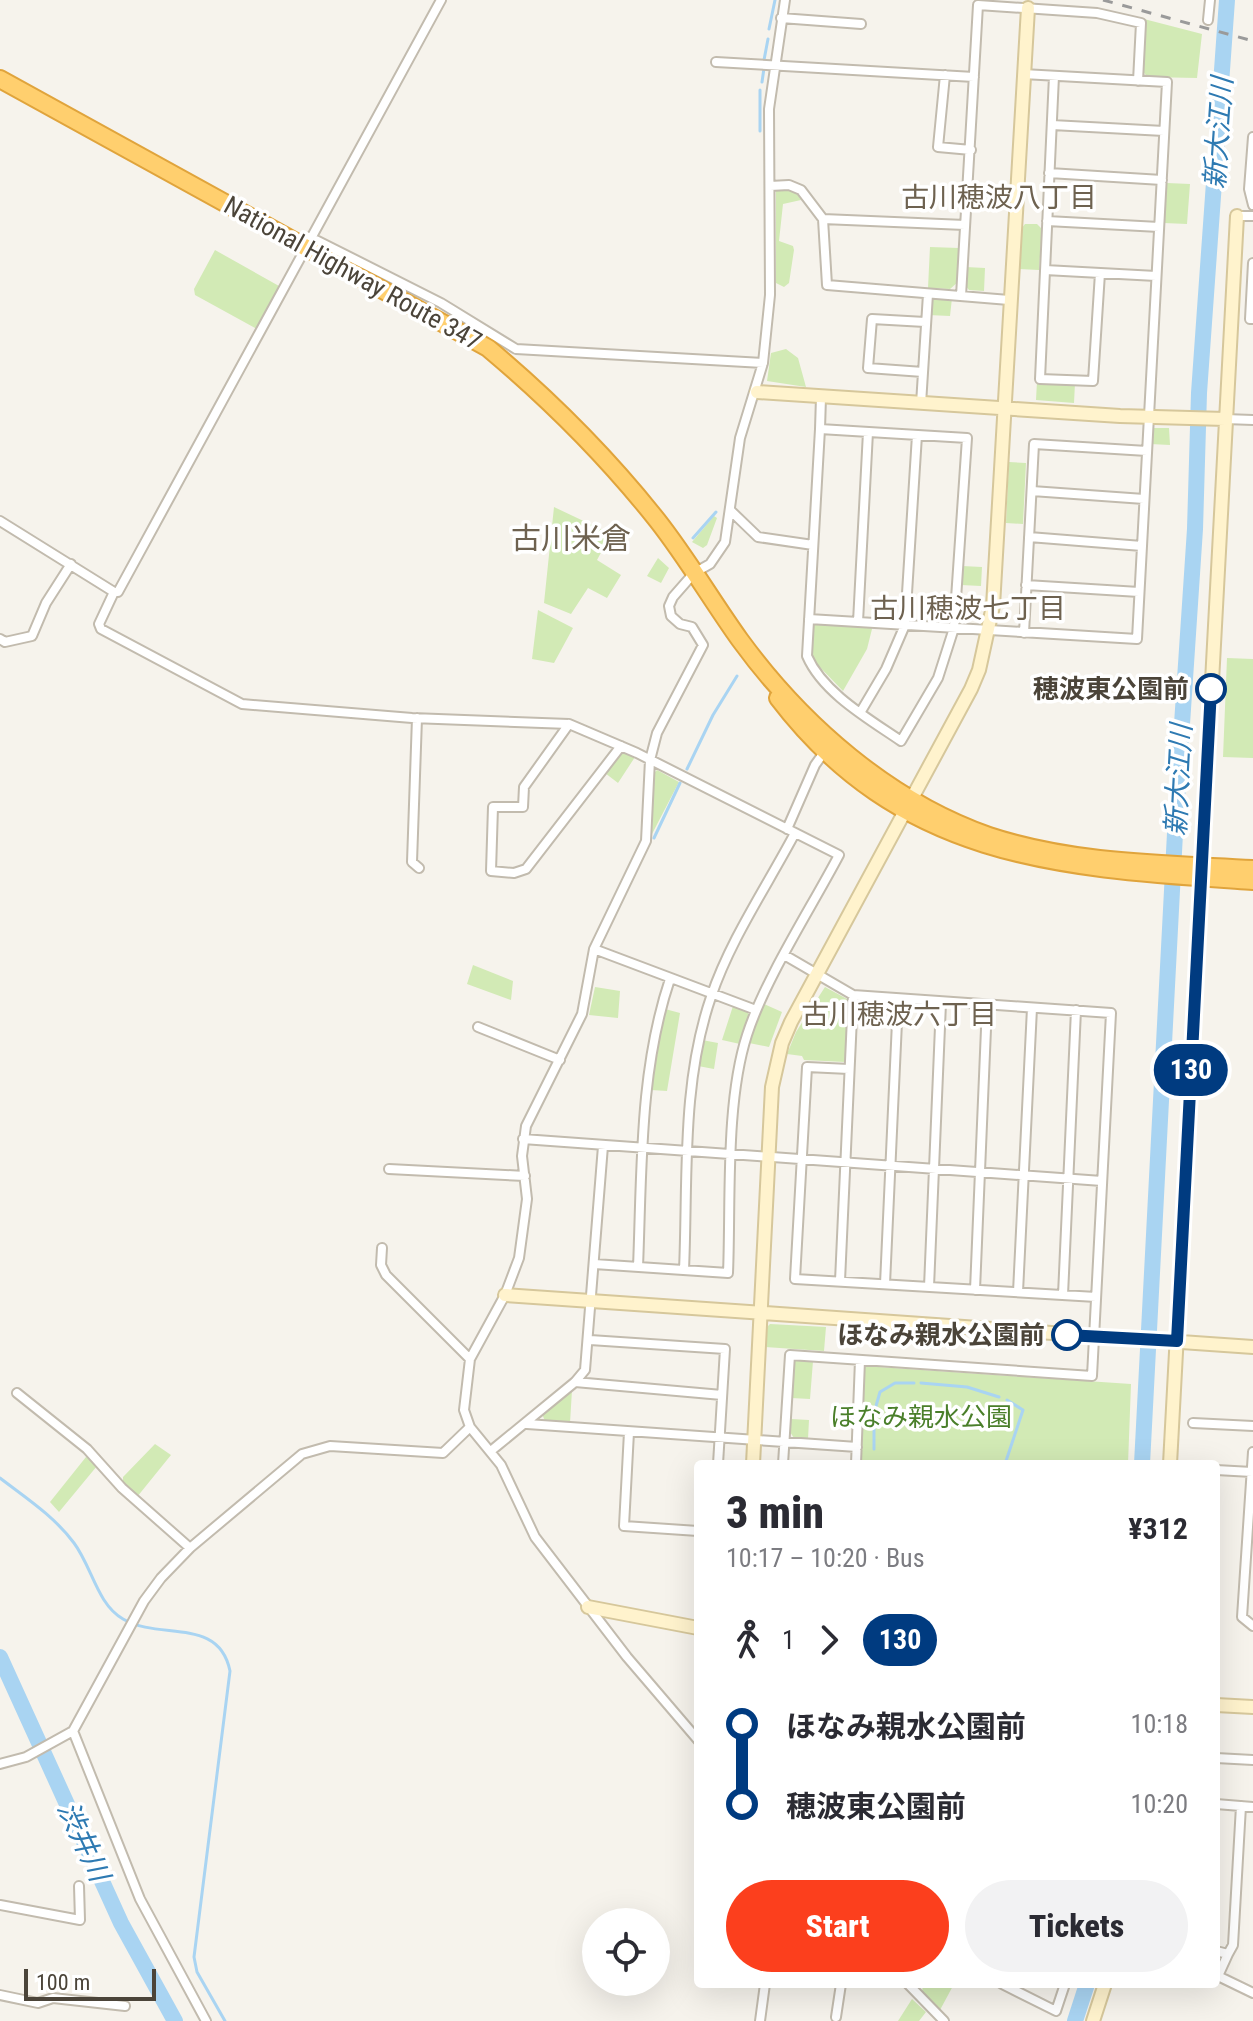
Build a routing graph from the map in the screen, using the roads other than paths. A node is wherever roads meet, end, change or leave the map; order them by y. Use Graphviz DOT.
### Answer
graph roads {
  1 [pos="441,0"];
  2 [pos="785,0"];
  3 [pos="1210,0"];
  4 [pos="1028,8"];
  5 [pos="781,18"];
  6 [pos="1208,20"];
  7 [pos="861,24"];
  8 [pos="716,62"];
  9 [pos="773,65"];
  10 [pos="1023,74"];
  11 [pos="945,75"];
  12 [pos="1054,76"];
  13 [pos="974,77"];
  14 [pos="0,79"];
  15 [pos="1138,81"];
  16 [pos="1052,125"];
  17 [pos="1164,131"];
  18 [pos="1253,137"];
  19 [pos="971,150"];
  20 [pos="1049,173"];
  21 [pos="1162,180"];
  22 [pos="770,186"];
  23 [pos="1253,205"];
  24 [pos="1237,216"];
  25 [pos="1253,216"];
  26 [pos="823,219"];
  27 [pos="1047,221"];
  28 [pos="965,225"];
  29 [pos="1159,227"];
  30 [pos="308,241"];
  31 [pos="1253,263"];
  32 [pos="1045,270"];
  33 [pos="1100,273"];
  34 [pos="1156,276"];
  35 [pos="928,294"];
  36 [pos="961,296"];
  37 [pos="1009,300"];
  38 [pos="1253,319"];
  39 [pos="925,322"];
  40 [pos="763,363"];
  41 [pos="923,372"];
  42 [pos="757,392"];
  43 [pos="821,397"];
  44 [pos="921,404"];
  45 [pos="1004,409"];
  46 [pos="1148,418"];
  47 [pos="1225,419"];
  48 [pos="1253,420"];
  49 [pos="820,429"];
  50 [pos="868,432"];
  51 [pos="917,435"];
  52 [pos="1147,451"];
  53 [pos="1032,491"];
  54 [pos="1144,499"];
  55 [pos="730,510"];
  56 [pos="0,521"];
  57 [pos="1029,537"];
  58 [pos="813,545"];
  59 [pos="1142,546"];
  60 [pos="71,564"];
  61 [pos="694,573"];
  62 [pos="1026,585"];
  63 [pos="114,592"];
  64 [pos="1139,592"];
  65 [pos="809,619"];
  66 [pos="858,622"];
  67 [pos="905,625"];
  68 [pos="954,628"];
  69 [pos="988,630"];
  70 [pos="1024,633"];
  71 [pos="0,639"];
  72 [pos="743,643"];
  73 [pos="860,713"];
  74 [pos="417,718"];
  75 [pos="569,724"];
  76 [pos="621,746"];
  77 [pos="826,750"];
  78 [pos="650,760"];
  79 [pos="908,805"];
  80 [pos="791,831"];
  81 [pos="419,868"];
  82 [pos="1253,869"];
  83 [pos="1194,871"];
  84 [pos="1253,881"];
  85 [pos="594,949"];
  86 [pos="786,956"];
  87 [pos="815,973"];
  88 [pos="670,979"];
  89 [pos="712,993"];
  90 [pos="853,995"];
  91 [pos="898,1000"];
  92 [pos="941,1003"];
  93 [pos="987,1005"];
  94 [pos="1032,1008"];
  95 [pos="756,1010"];
  96 [pos="1076,1010"];
  97 [pos="478,1027"];
  98 [pos="560,1060"];
  99 [pos="849,1069"];
  100 [pos="523,1139"];
  101 [pos="603,1146"];
  102 [pos="643,1149"];
  103 [pos="689,1152"];
  104 [pos="732,1155"];
  105 [pos="768,1157"];
  106 [pos="802,1160"];
  107 [pos="845,1163"];
  108 [pos="890,1166"];
  109 [pos="389,1169"];
  110 [pos="934,1169"];
  111 [pos="980,1172"];
  112 [pos="525,1176"];
  113 [pos="1023,1176"];
  114 [pos="1069,1179"];
  115 [pos="1102,1181"];
  116 [pos="382,1248"];
  117 [pos="594,1264"];
  118 [pos="638,1267"];
  119 [pos="684,1270"];
  120 [pos="840,1281"];
  121 [pos="885,1284"];
  122 [pos="929,1287"];
  123 [pos="975,1290"];
  124 [pos="1018,1292"];
  125 [pos="505,1295"];
  126 [pos="1063,1295"];
  127 [pos="1096,1297"];
  128 [pos="592,1302"];
  129 [pos="760,1314"];
  130 [pos="1094,1337"];
  131 [pos="590,1340"];
  132 [pos="1177,1341"];
  133 [pos="1253,1347"];
  134 [pos="470,1359"];
  135 [pos="860,1360"];
  136 [pos="575,1382"];
  137 [pos="17,1393"];
  138 [pos="722,1395"];
  139 [pos="1193,1423"];
  140 [pos="527,1424"];
  141 [pos="1253,1426"];
  142 [pos="470,1427"];
  143 [pos="629,1432"];
  144 [pos="719,1439"];
  145 [pos="754,1441"];
  146 [pos="784,1443"];
  147 [pos="857,1447"];
  148 [pos="492,1450"];
  149 [pos="1253,1452"];
  150 [pos="718,1460"];
  151 [pos="753,1460"];
  152 [pos="783,1460"];
  153 [pos="856,1460"];
  154 [pos="1170,1460"];
  155 [pos="1220,1470"];
  156 [pos="1252,1472"];
  157 [pos="694,1531"];
  158 [pos="190,1548"];
  159 [pos="588,1607"];
  160 [pos="1253,1626"];
  161 [pos="694,1627"];
  162 [pos="1220,1705"];
  163 [pos="1253,1707"];
  164 [pos="71,1733"];
  165 [pos="694,1735"];
  166 [pos="1220,1758"];
  167 [pos="1253,1760"];
  168 [pos="0,1764"];
  169 [pos="1220,1804"];
  170 [pos="1241,1806"];
  171 [pos="1253,1807"];
  172 [pos="79,1886"];
  173 [pos="0,1905"];
  174 [pos="1220,1952"];
  175 [pos="1228,1954"];
  176 [pos="1220,1972"];
  177 [pos="1220,1977"];
  178 [pos="764,1988"];
  179 [pos="840,1988"];
  180 [pos="915,1988"];
  181 [pos="1010,1988"];
  182 [pos="1064,1988"];
  183 [pos="1104,1988"];
  184 [pos="1253,1993"];
  185 [pos="0,1995"];
  186 [pos="125,2006"];
  187 [pos="1056,2011"];
  188 [pos="836,2017"];
  189 [pos="206,2021"];
  190 [pos="760,2021"];
  191 [pos="944,2021"];
  192 [pos="1054,2021"];
  193 [pos="1093,2021"];
  1 -- 30 [label="street"];
  2 -- 5 [label="street"];
  3 -- 6 [label="street"];
  4 -- 10 [label="street"];
  4 -- 13 [label="street"];
  4 -- 15 [label="street"];
  5 -- 7 [label="street"];
  5 -- 9 [label="street"];
  8 -- 9 [label="street"];
  9 -- 11 [label="street"];
  9 -- 22 [label="street"];
  10 -- 12 [label="street"];
  10 -- 37 [label="street"];
  11 -- 13 [label="street"];
  11 -- 19 [label="street"];
  12 -- 15 [label="street"];
  12 -- 16 [label="street"];
  13 -- 19 [label="street"];
  14 -- 30 [label="highway, National Highway Route 347"];
  15 -- 17 [label="street"];
  16 -- 17 [label="street"];
  16 -- 20 [label="street"];
  17 -- 21 [label="street"];
  18 -- 23 [label="street"];
  19 -- 28 [label="street"];
  20 -- 21 [label="street"];
  20 -- 27 [label="street"];
  21 -- 29 [label="street"];
  22 -- 26 [label="street"];
  22 -- 40 [label="street"];
  24 -- 25 [label="street"];
  24 -- 47 [label="street"];
  26 -- 28 [label="street"];
  26 -- 35 [label="street"];
  27 -- 29 [label="street"];
  27 -- 32 [label="street"];
  28 -- 36 [label="street"];
  29 -- 34 [label="street"];
  30 -- 40 [label="street"];
  30 -- 61 [label="highway, National Highway Route 347"];
  30 -- 63 [label="street"];
  31 -- 38 [label="street"];
  32 -- 33 [label="street"];
  32 -- 33 [label="street"];
  33 -- 34 [label="street"];
  34 -- 46 [label="street"];
  35 -- 36 [label="street"];
  35 -- 39 [label="street"];
  36 -- 37 [label="street"];
  37 -- 45 [label="street"];
  39 -- 41 [label="street"];
  39 -- 41 [label="street"];
  40 -- 42 [label="street"];
  41 -- 44 [label="street"];
  42 -- 43 [label="street"];
  42 -- 55 [label="street"];
  43 -- 44 [label="street"];
  43 -- 49 [label="street"];
  44 -- 45 [label="street"];
  45 -- 46 [label="street"];
  45 -- 69 [label="street"];
  46 -- 47 [label="street"];
  46 -- 52 [label="street"];
  47 -- 48 [label="street"];
  47 -- 83 [label="street"];
  49 -- 50 [label="street"];
  49 -- 58 [label="street"];
  50 -- 51 [label="street"];
  50 -- 66 [label="street"];
  51 -- 67 [label="street"];
  51 -- 68 [label="street"];
  52 -- 53 [label="street"];
  52 -- 54 [label="street"];
  53 -- 54 [label="street"];
  53 -- 57 [label="street"];
  54 -- 59 [label="street"];
  55 -- 58 [label="street"];
  55 -- 61 [label="street"];
  56 -- 60 [label="street"];
  57 -- 59 [label="street"];
  57 -- 62 [label="street"];
  58 -- 65 [label="street"];
  59 -- 64 [label="street"];
  60 -- 63 [label="street"];
  60 -- 71 [label="street"];
  61 -- 72 [label="highway, National Highway Route 347"];
  61 -- 78 [label="street"];
  62 -- 64 [label="street"];
  62 -- 70 [label="street"];
  63 -- 74 [label="street"];
  64 -- 70 [label="street"];
  65 -- 66 [label="street"];
  65 -- 73 [label="street"];
  66 -- 67 [label="street"];
  67 -- 68 [label="street"];
  67 -- 73 [label="street"];
  68 -- 69 [label="street"];
  68 -- 73 [label="street"];
  69 -- 70 [label="street"];
  69 -- 79 [label="street"];
  72 -- 77 [label="highway, National Highway Route 347"];
  72 -- 79 [label="highway, National Highway Route 347"];
  74 -- 75 [label="street"];
  74 -- 81 [label="street"];
  75 -- 76 [label="street"];
  75 -- 76 [label="street"];
  76 -- 78 [label="street"];
  77 -- 79 [label="highway, National Highway Route 347"];
  77 -- 80 [label="street"];
  78 -- 80 [label="street"];
  78 -- 85 [label="street"];
  79 -- 83 [label="highway, National Highway Route 347"];
  79 -- 87 [label="street"];
  80 -- 86 [label="street"];
  80 -- 89 [label="street"];
  82 -- 83 [label="highway, National Highway Route 347"];
  83 -- 84 [label="highway, National Highway Route 347"];
  83 -- 132 [label="street"];
  85 -- 88 [label="street"];
  85 -- 98 [label="street"];
  86 -- 87 [label="street"];
  86 -- 95 [label="street"];
  87 -- 90 [label="street"];
  87 -- 105 [label="street"];
  88 -- 89 [label="street"];
  88 -- 102 [label="street"];
  89 -- 95 [label="street"];
  89 -- 103 [label="street"];
  90 -- 91 [label="street"];
  90 -- 99 [label="street"];
  91 -- 92 [label="street"];
  91 -- 108 [label="street"];
  92 -- 93 [label="street"];
  92 -- 110 [label="street"];
  93 -- 94 [label="street"];
  93 -- 111 [label="street"];
  94 -- 96 [label="street"];
  94 -- 113 [label="street"];
  95 -- 104 [label="street"];
  96 -- 114 [label="street"];
  96 -- 115 [label="street"];
  97 -- 98 [label="street"];
  98 -- 100 [label="street"];
  99 -- 106 [label="street"];
  99 -- 107 [label="street"];
  100 -- 101 [label="street"];
  100 -- 112 [label="street"];
  101 -- 102 [label="street"];
  101 -- 117 [label="street"];
  102 -- 103 [label="street"];
  102 -- 118 [label="street"];
  103 -- 104 [label="street"];
  103 -- 119 [label="street"];
  104 -- 105 [label="street"];
  104 -- 119 [label="street"];
  105 -- 106 [label="street"];
  105 -- 129 [label="street"];
  106 -- 107 [label="street"];
  106 -- 120 [label="street"];
  107 -- 108 [label="street"];
  107 -- 120 [label="street"];
  108 -- 110 [label="street"];
  108 -- 121 [label="street"];
  109 -- 112 [label="street"];
  110 -- 111 [label="street"];
  110 -- 122 [label="street"];
  111 -- 113 [label="street"];
  111 -- 123 [label="street"];
  112 -- 125 [label="street"];
  113 -- 114 [label="street"];
  113 -- 124 [label="street"];
  114 -- 115 [label="street"];
  114 -- 126 [label="street"];
  115 -- 127 [label="street"];
  116 -- 134 [label="street"];
  117 -- 118 [label="street"];
  117 -- 128 [label="street"];
  118 -- 119 [label="street"];
  120 -- 121 [label="street"];
  121 -- 122 [label="street"];
  122 -- 123 [label="street"];
  123 -- 124 [label="street"];
  124 -- 126 [label="street"];
  125 -- 128 [label="street"];
  125 -- 134 [label="street"];
  126 -- 127 [label="street"];
  127 -- 130 [label="street"];
  128 -- 129 [label="street"];
  128 -- 131 [label="street"];
  129 -- 130 [label="street"];
  129 -- 145 [label="street"];
  130 -- 132 [label="street"];
  130 -- 135 [label="street"];
  131 -- 136 [label="street"];
  131 -- 138 [label="street"];
  132 -- 133 [label="street"];
  132 -- 154 [label="street"];
  134 -- 142 [label="street"];
  135 -- 146 [label="street"];
  135 -- 147 [label="street"];
  136 -- 138 [label="street"];
  136 -- 140 [label="street"];
  137 -- 158 [label="street"];
  138 -- 144 [label="street"];
  139 -- 141 [label="street"];
  140 -- 143 [label="street"];
  140 -- 148 [label="street"];
  142 -- 148 [label="street"];
  142 -- 158 [label="street"];
  143 -- 144 [label="street"];
  143 -- 157 [label="street"];
  144 -- 145 [label="street"];
  144 -- 150 [label="street"];
  145 -- 146 [label="street"];
  145 -- 151 [label="street"];
  146 -- 147 [label="street"];
  146 -- 152 [label="street"];
  147 -- 153 [label="street"];
  148 -- 159 [label="street"];
  149 -- 156 [label="street"];
  155 -- 156 [label="street"];
  156 -- 160 [label="street"];
  158 -- 164 [label="street"];
  159 -- 161 [label="street"];
  159 -- 165 [label="street"];
  162 -- 163 [label="street"];
  164 -- 168 [label="street"];
  164 -- 189 [label="street"];
  166 -- 167 [label="street"];
  169 -- 170 [label="street"];
  170 -- 171 [label="street"];
  170 -- 175 [label="street"];
  172 -- 173 [label="street"];
  174 -- 175 [label="street"];
  175 -- 176 [label="street"];
  177 -- 184 [label="street"];
  178 -- 190 [label="street"];
  179 -- 188 [label="street"];
  180 -- 191 [label="street"];
  181 -- 187 [label="street"];
  182 -- 187 [label="street"];
  183 -- 193 [label="street"];
  185 -- 186 [label="street"];
  187 -- 192 [label="street"];
}
